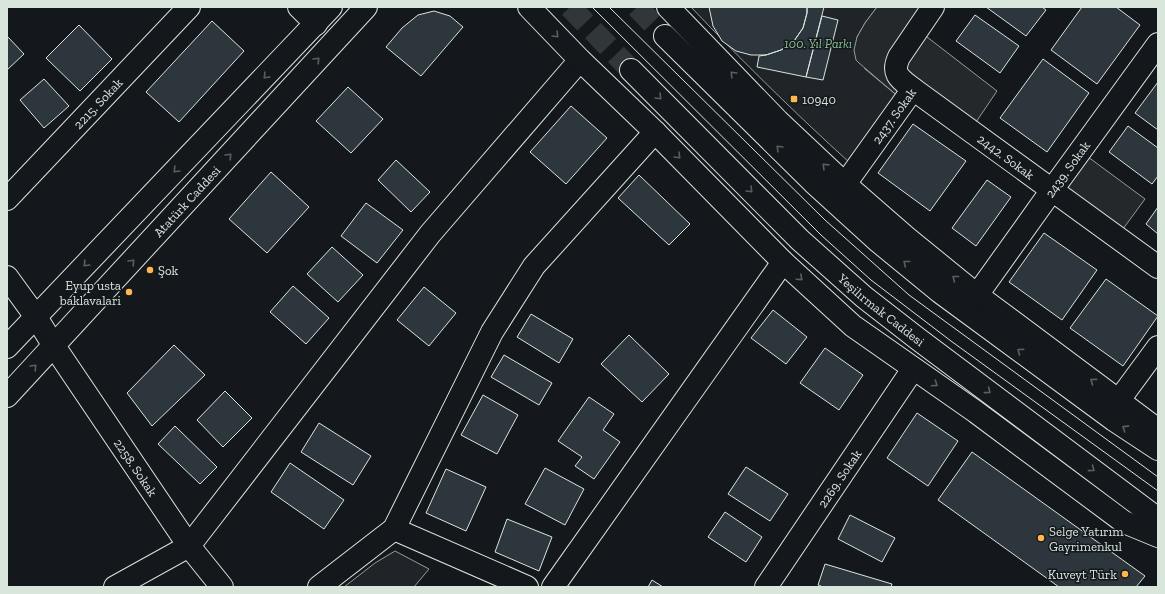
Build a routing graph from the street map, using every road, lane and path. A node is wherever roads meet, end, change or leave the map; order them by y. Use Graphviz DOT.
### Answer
graph roads {
  1 [pos="189,7"];
  2 [pos="299,7"];
  3 [pos="331,7"];
  4 [pos="366,7"];
  5 [pos="529,7"];
  6 [pos="668,7"];
  7 [pos="933,7"];
  8 [pos="316,24"];
  9 [pos="665,36"];
  10 [pos="1158,44"];
  11 [pos="580,60"];
  12 [pos="631,70"];
  13 [pos="913,89"];
  14 [pos="655,132"];
  15 [pos="845,184"];
  16 [pos="1052,190"];
  17 [pos="7,199"];
  18 [pos="783,262"];
  19 [pos="1158,267"];
  20 [pos="7,277"];
  21 [pos="977,295"];
  22 [pos="36,317"];
  23 [pos="54,346"];
  24 [pos="7,347"];
  25 [pos="1158,347"];
  26 [pos="913,369"];
  27 [pos="7,396"];
  28 [pos="1119,400"];
  29 [pos="1158,430"];
  30 [pos="1158,449"];
  31 [pos="1158,519"];
  32 [pos="394,529"];
  33 [pos="1158,536"];
  34 [pos="189,546"];
  35 [pos="115,587"];
  36 [pos="222,587"];
  37 [pos="319,587"];
  38 [pos="527,587"];
  39 [pos="553,587"];
  40 [pos="766,587"];
  1 -- 17 [label="main road, 2215. Sokak"];
  2 -- 8 [label="main road"];
  3 -- 8 [label="main road"];
  23 -- 4 [label="main road, Atatürk Caddesi, one-way"];
  5 -- 11 [label="main road, one-way"];
  15 -- 6 [label="main road, one-way"];
  7 -- 13 [label="main road, 2437. Sokak"];
  8 -- 22 [label="main road, one-way"];
  30 -- 9 [label="main road, one-way"];
  10 -- 16 [label="main road, 2439. Sokak"];
  11 -- 14 [label="main road"];
  11 -- 34 [label="main road"];
  12 -- 31 [label="main road, Yeşilırmak Caddesi, one-way"];
  13 -- 15 [label="main road, 2437. Sokak"];
  13 -- 16 [label="main road, 2442. Sokak"];
  14 -- 18 [label="main road, one-way"];
  14 -- 32 [label="main road"];
  21 -- 15 [label="main road, one-way"];
  16 -- 19 [label="main road, 2442. Sokak"];
  16 -- 21 [label="main road, 2439. Sokak"];
  18 -- 26 [label="main road, one-way"];
  18 -- 39 [label="main road"];
  20 -- 22 [label="main road, 2258. Sokak"];
  28 -- 21 [label="main road, one-way"];
  22 -- 23 [label="main road, 2258. Sokak"];
  22 -- 24 [label="main road"];
  27 -- 23 [label="main road, Atatürk Caddesi, one-way"];
  23 -- 34 [label="main road, 2258. Sokak"];
  25 -- 28 [label="main road"];
  26 -- 33 [label="main road, one-way"];
  26 -- 40 [label="main road, 2269. Sokak"];
  28 -- 29 [label="main road"];
  32 -- 37 [label="main road"];
  32 -- 38 [label="main road"];
  34 -- 35 [label="main road"];
  34 -- 36 [label="main road, 2258. Sokak"];
}
